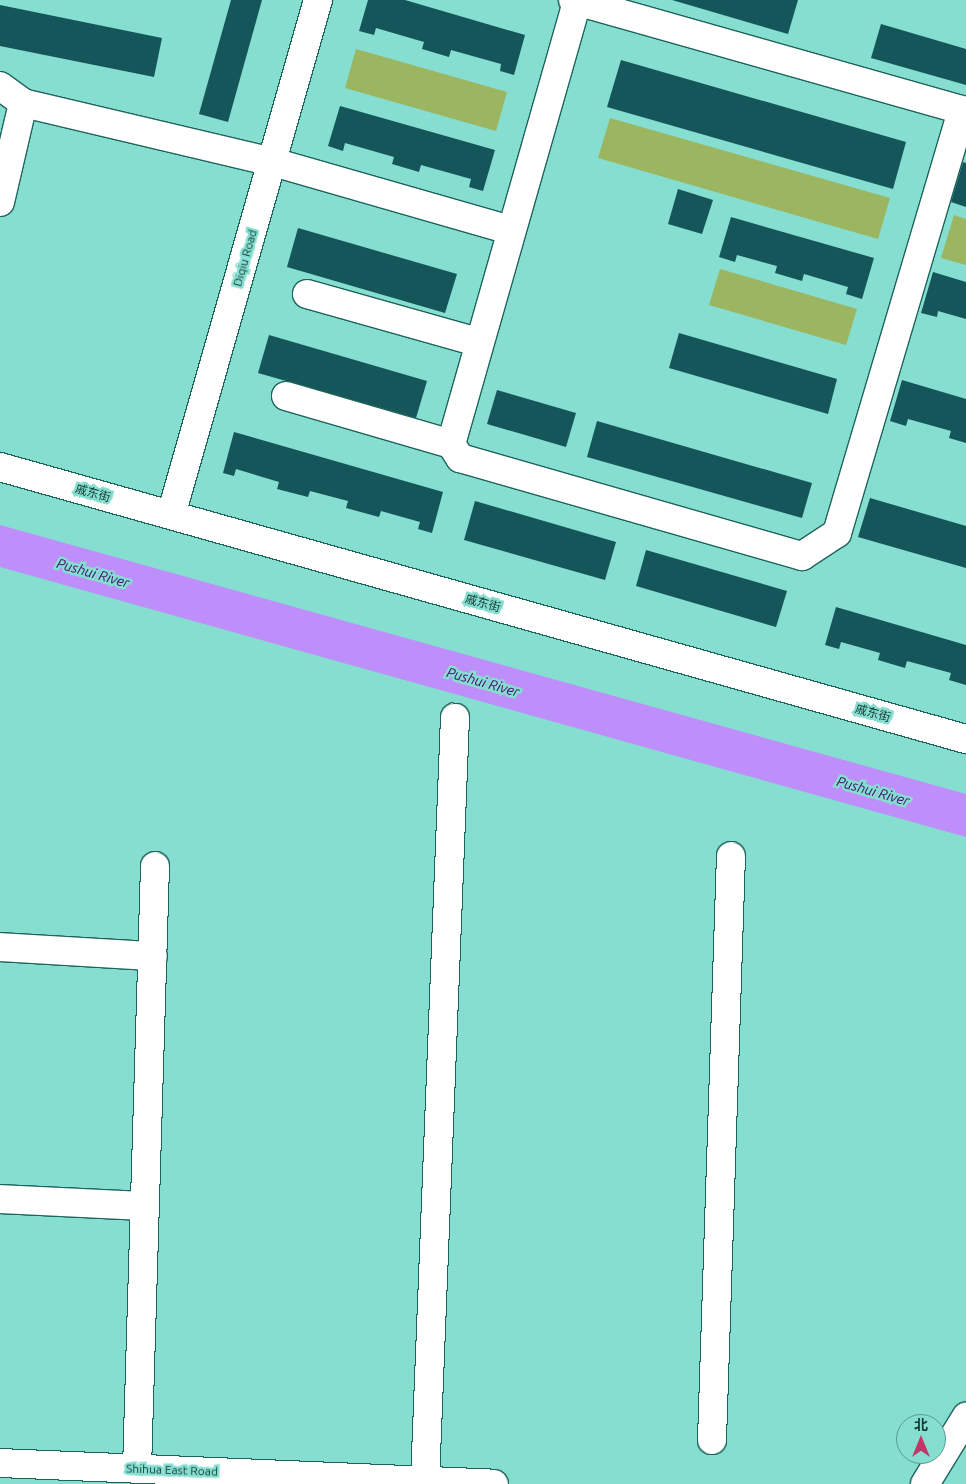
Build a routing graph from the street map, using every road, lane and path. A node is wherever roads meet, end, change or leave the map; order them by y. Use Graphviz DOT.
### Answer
graph roads {
  1 [pos="318,0"];
  2 [pos="575,1"];
  3 [pos="0,86"];
  4 [pos="23,103"];
  5 [pos="964,111"];
  6 [pos="273,162"];
  7 [pos="0,202"];
  8 [pos="510,230"];
  9 [pos="307,294"];
  10 [pos="478,342"];
  11 [pos="286,396"];
  12 [pos="451,444"];
  13 [pos="0,467"];
  14 [pos="171,515"];
  15 [pos="455,718"];
  16 [pos="966,739"];
  17 [pos="731,856"];
  18 [pos="155,866"];
  19 [pos="0,947"];
  20 [pos="153,956"];
  21 [pos="0,1199"];
  22 [pos="145,1206"];
  23 [pos="966,1417"];
  24 [pos="712,1440"];
  25 [pos="0,1463"];
  26 [pos="137,1469"];
  27 [pos="944,1470"];
  28 [pos="425,1481"];
  29 [pos="494,1484"];
  1 -- 6 [label="street, Diqiu Road"];
  2 -- 5 [label="street"];
  2 -- 8 [label="street"];
  3 -- 4 [label="street"];
  4 -- 6 [label="street"];
  4 -- 7 [label="street"];
  5 -- 12 [label="street"];
  6 -- 8 [label="street"];
  6 -- 14 [label="street, Diqiu Road"];
  8 -- 10 [label="street"];
  9 -- 10 [label="street"];
  10 -- 12 [label="street"];
  11 -- 12 [label="street"];
  13 -- 14 [label="street, 戚东街"];
  14 -- 16 [label="street, 戚东街"];
  15 -- 28 [label="street"];
  17 -- 24 [label="street"];
  18 -- 20 [label="street"];
  19 -- 20 [label="street"];
  20 -- 22 [label="street"];
  21 -- 22 [label="street"];
  22 -- 26 [label="street"];
  23 -- 27 [label="street"];
  25 -- 26 [label="street, Shihua East Road"];
  26 -- 28 [label="street, Shihua East Road"];
  28 -- 29 [label="street, Shihua East Road"];
}
